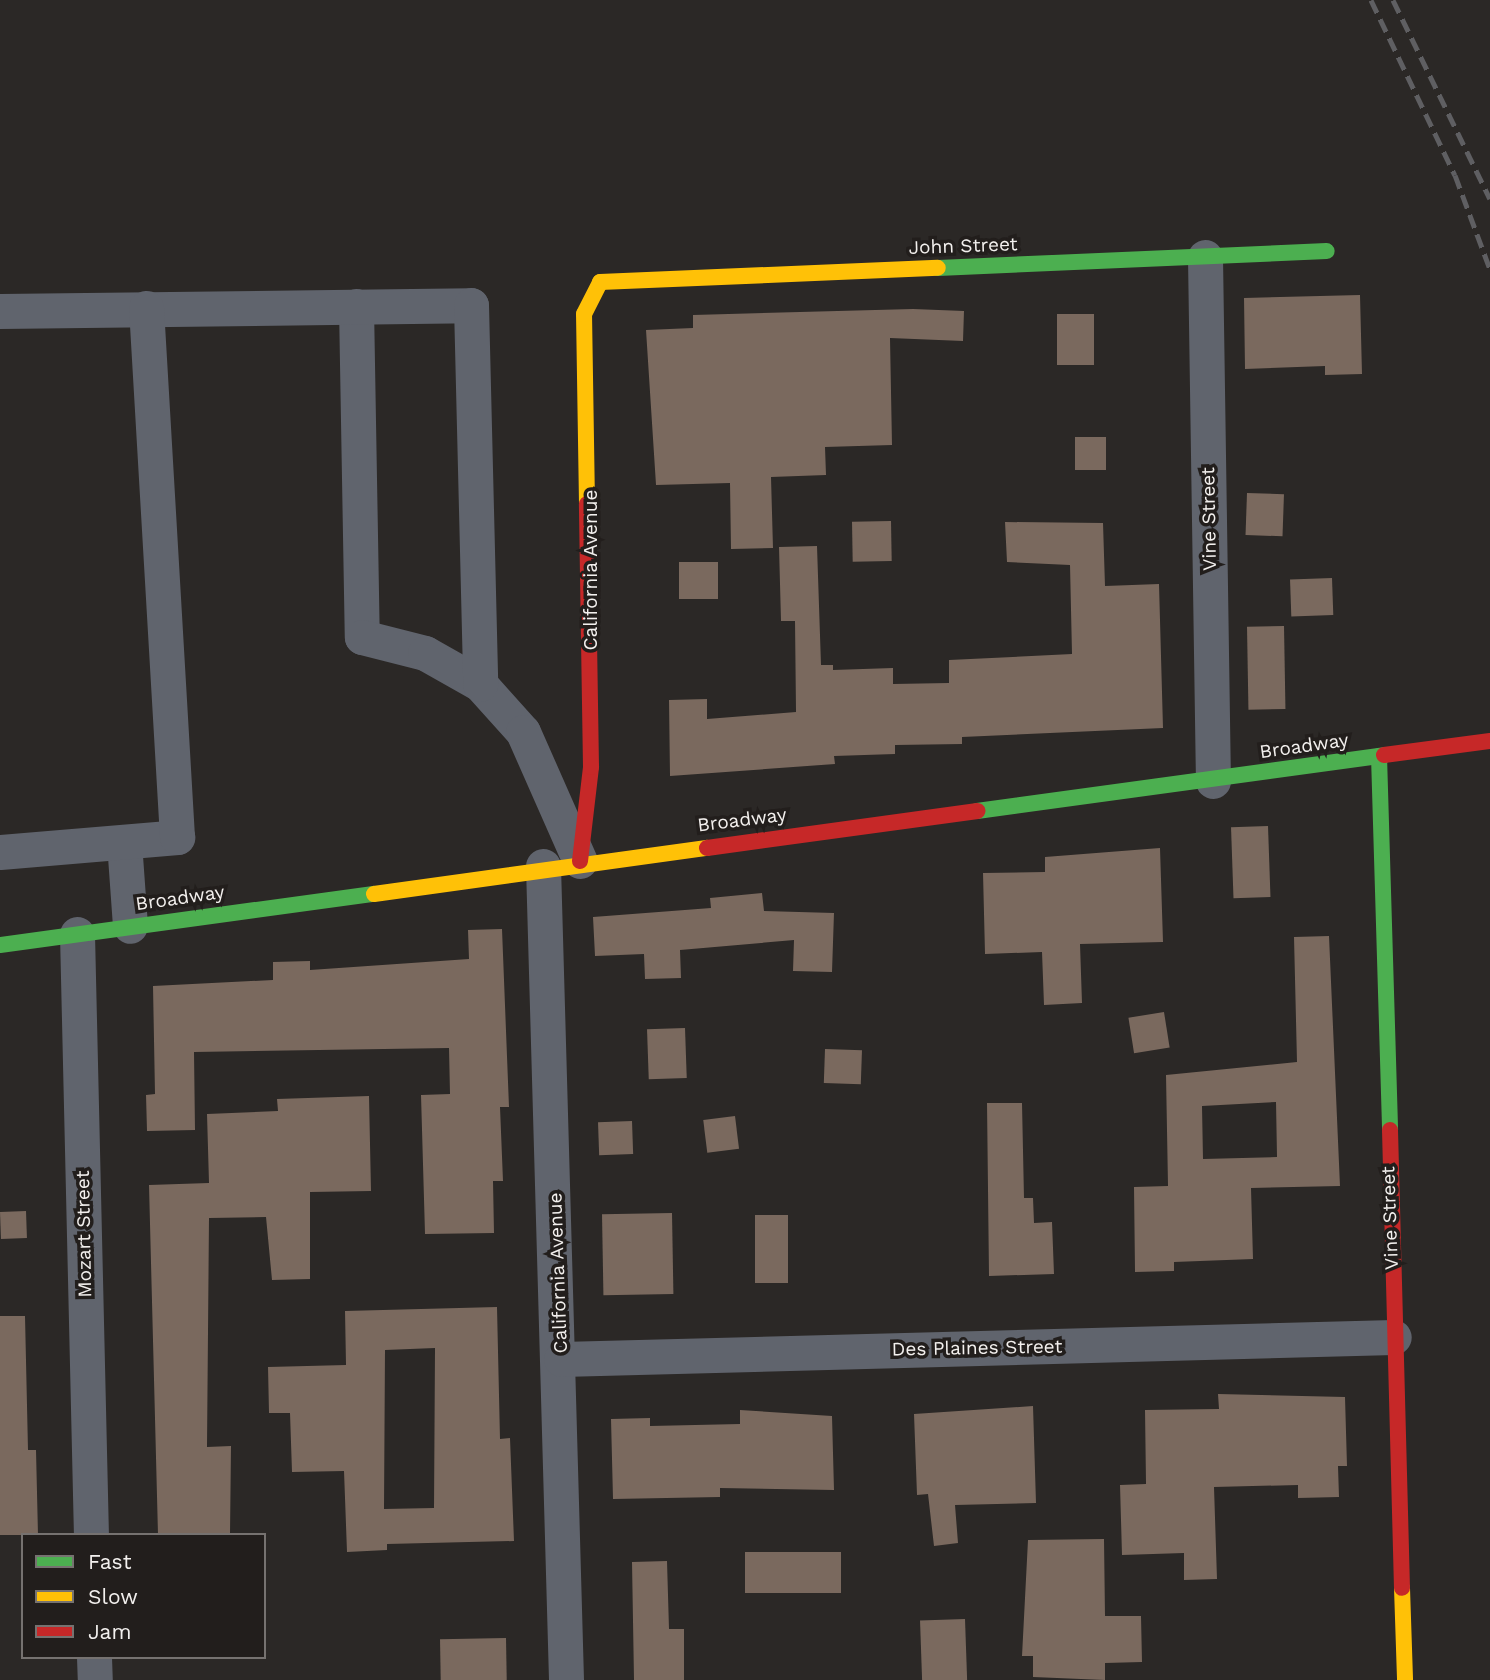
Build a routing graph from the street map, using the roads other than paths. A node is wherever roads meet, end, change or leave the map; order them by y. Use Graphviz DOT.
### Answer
graph roads {
  1 [pos="1326,251"];
  2 [pos="1205,257"];
  3 [pos="600,282"];
  4 [pos="356,306"];
  5 [pos="146,308"];
  6 [pos="0,311"];
  7 [pos="480,684"];
  8 [pos="1490,741"];
  9 [pos="1379,756"];
  10 [pos="1213,781"];
  11 [pos="124,842"];
  12 [pos="0,852"];
  13 [pos="580,861"];
  14 [pos="543,866"];
  15 [pos="130,926"];
  16 [pos="76,934"];
  17 [pos="0,945"];
  18 [pos="1394,1338"];
  19 [pos="561,1359"];
  20 [pos="91,1533"];
  21 [pos="94,1659"];
  22 [pos="95,1680"];
  23 [pos="566,1680"];
  24 [pos="1405,1680"];
  1 -- 2 [label="street, John Street"];
  2 -- 3 [label="street, John Street"];
  2 -- 10 [label="street, Vine Street"];
  3 -- 13 [label="street, California Avenue"];
  4 -- 5 [label="street"];
  4 -- 7 [label="street"];
  4 -- 7 [label="street"];
  5 -- 6 [label="street"];
  5 -- 11 [label="street"];
  7 -- 13 [label="street"];
  8 -- 9 [label="street, Broadway"];
  9 -- 10 [label="street, Broadway"];
  9 -- 18 [label="street, Vine Street"];
  10 -- 13 [label="street, Broadway"];
  11 -- 12 [label="street"];
  11 -- 15 [label="street"];
  13 -- 14 [label="street, Broadway"];
  14 -- 15 [label="street, Broadway"];
  14 -- 19 [label="street, California Avenue"];
  15 -- 16 [label="street, Broadway"];
  16 -- 17 [label="street, Broadway"];
  16 -- 20 [label="street, Mozart Street"];
  18 -- 19 [label="street, Des Plaines Street"];
  18 -- 24 [label="street, Vine Street"];
  19 -- 23 [label="street, California Avenue"];
  21 -- 22 [label="street"];
}
